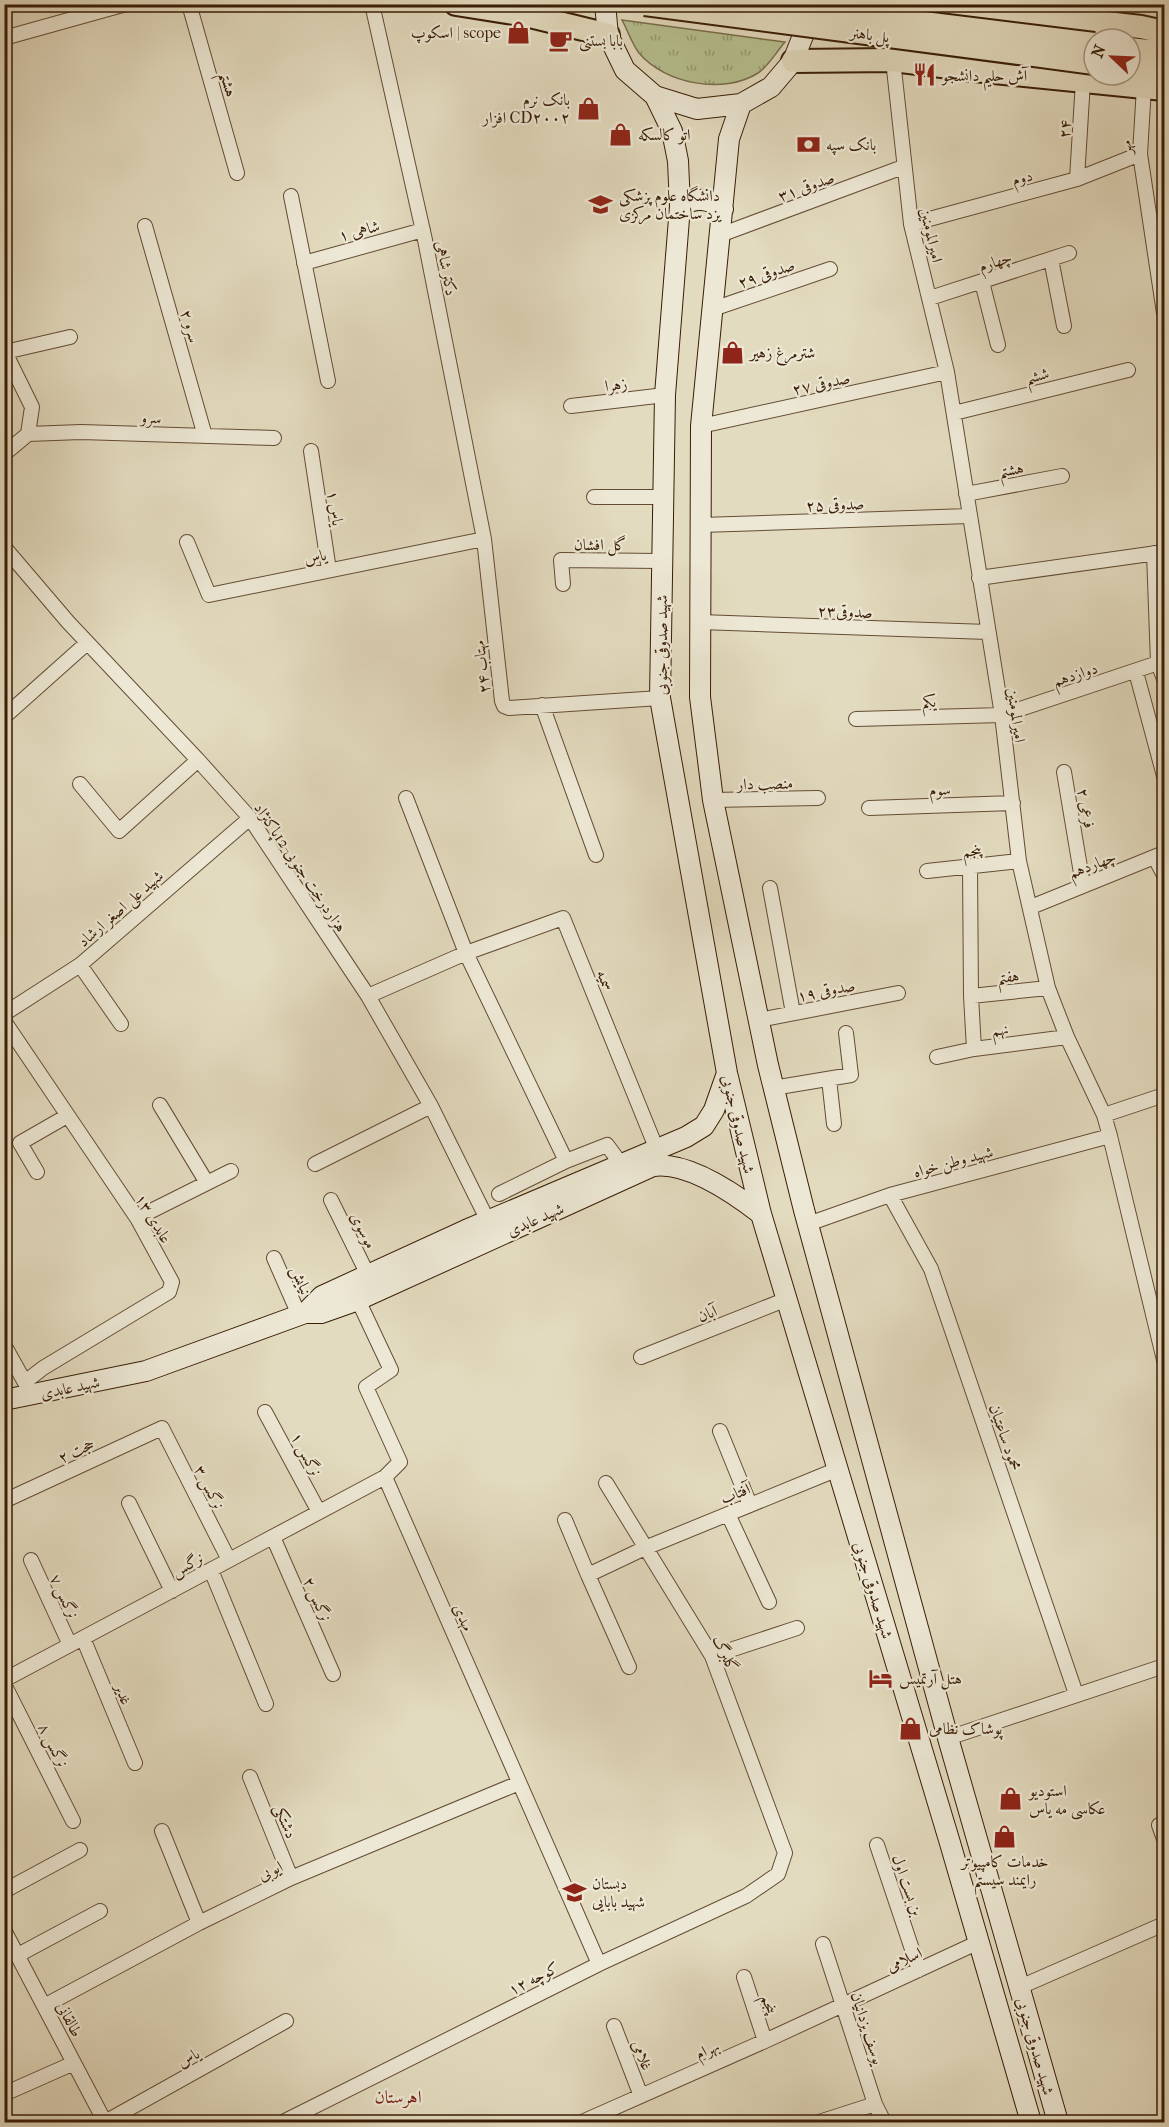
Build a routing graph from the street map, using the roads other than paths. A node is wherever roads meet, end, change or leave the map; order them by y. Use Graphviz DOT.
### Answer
graph roads {
  1 [pos="126,4"];
  2 [pos="189,4"];
  3 [pos="372,4"];
  4 [pos="456,4"];
  5 [pos="605,4"];
  6 [pos="645,4"];
  7 [pos="770,4"];
  8 [pos="807,4"];
  9 [pos="858,4"];
  10 [pos="941,4"];
  11 [pos="527,10"];
  12 [pos="1061,11"];
  13 [pos="1164,32"];
  14 [pos="608,35"];
  15 [pos="4,38"];
  16 [pos="1082,43"];
  17 [pos="1164,53"];
  18 [pos="1142,54"];
  19 [pos="850,60"];
  20 [pos="893,60"];
  21 [pos="1142,61"];
  22 [pos="793,62"];
  23 [pos="1082,71"];
  24 [pos="1082,72"];
  25 [pos="1164,72"];
  26 [pos="1087,87"];
  27 [pos="1154,88"];
  28 [pos="655,96"];
  29 [pos="741,104"];
  30 [pos="1140,154"];
  31 [pos="903,167"];
  32 [pos="237,173"];
  33 [pos="1077,179"];
  34 [pos="291,195"];
  35 [pos="680,206"];
  36 [pos="723,209"];
  37 [pos="911,224"];
  38 [pos="145,226"];
  39 [pos="423,230"];
  40 [pos="720,235"];
  41 [pos="1069,253"];
  42 [pos="1051,259"];
  43 [pos="304,263"];
  44 [pos="830,269"];
  45 [pos="982,282"];
  46 [pos="930,298"];
  47 [pos="713,309"];
  48 [pos="1164,313"];
  49 [pos="1064,326"];
  50 [pos="70,337"];
  51 [pos="998,345"];
  52 [pos="5,351"];
  53 [pos="1128,370"];
  54 [pos="947,372"];
  55 [pos="328,381"];
  56 [pos="666,395"];
  57 [pos="571,406"];
  58 [pos="954,413"];
  59 [pos="701,426"];
  60 [pos="28,434"];
  61 [pos="205,436"];
  62 [pos="274,438"];
  63 [pos="311,451"];
  64 [pos="4,454"];
  65 [pos="1062,476"];
  66 [pos="966,494"];
  67 [pos="594,497"];
  68 [pos="663,497"];
  69 [pos="969,516"];
  70 [pos="701,525"];
  71 [pos="484,538"];
  72 [pos="187,542"];
  73 [pos="4,547"];
  74 [pos="1159,553"];
  75 [pos="662,561"];
  76 [pos="329,570"];
  77 [pos="979,578"];
  78 [pos="563,584"];
  79 [pos="700,622"];
  80 [pos="987,632"];
  81 [pos="87,643"];
  82 [pos="1158,663"];
  83 [pos="1136,672"];
  84 [pos="1164,679"];
  85 [pos="660,698"];
  86 [pos="542,705"];
  87 [pos="1002,715"];
  88 [pos="4,717"];
  89 [pos="856,719"];
  90 [pos="198,759"];
  91 [pos="1064,772"];
  92 [pos="1164,776"];
  93 [pos="80,784"];
  94 [pos="406,798"];
  95 [pos="818,798"];
  96 [pos="713,800"];
  97 [pos="1012,803"];
  98 [pos="869,808"];
  99 [pos="250,818"];
  100 [pos="596,855"];
  101 [pos="1160,855"];
  102 [pos="1020,861"];
  103 [pos="970,867"];
  104 [pos="927,871"];
  105 [pos="1164,876"];
  106 [pos="1083,885"];
  107 [pos="770,888"];
  108 [pos="1031,907"];
  109 [pos="466,953"];
  110 [pos="80,965"];
  111 [pos="1048,988"];
  112 [pos="898,993"];
  113 [pos="368,996"];
  114 [pos="971,996"];
  115 [pos="793,1013"];
  116 [pos="4,1014"];
  117 [pos="759,1020"];
  118 [pos="4,1021"];
  119 [pos="121,1024"];
  120 [pos="846,1033"];
  121 [pos="1067,1037"];
  122 [pos="974,1049"];
  123 [pos="937,1057"];
  124 [pos="727,1073"];
  125 [pos="829,1079"];
  126 [pos="774,1088"];
  127 [pos="1164,1095"];
  128 [pos="160,1105"];
  129 [pos="431,1106"];
  130 [pos="1104,1115"];
  131 [pos="67,1116"];
  132 [pos="834,1124"];
  133 [pos="1110,1136"];
  134 [pos="657,1150"];
  135 [pos="566,1161"];
  136 [pos="315,1164"];
  137 [pos="621,1164"];
  138 [pos="231,1171"];
  139 [pos="37,1172"];
  140 [pos="207,1183"];
  141 [pos="499,1194"];
  142 [pos="890,1195"];
  143 [pos="331,1200"];
  144 [pos="761,1214"];
  145 [pos="136,1218"];
  146 [pos="808,1224"];
  147 [pos="492,1228"];
  148 [pos="274,1258"];
  149 [pos="368,1275"];
  150 [pos="786,1299"];
  151 [pos="358,1300"];
  152 [pos="302,1314"];
  153 [pos="4,1345"];
  154 [pos="1164,1353"];
  155 [pos="640,1357"];
  156 [pos="28,1388"];
  157 [pos="4,1400"];
  158 [pos="265,1412"];
  159 [pos="162,1428"];
  160 [pos="720,1431"];
  161 [pos="838,1469"];
  162 [pos="385,1478"];
  163 [pos="606,1483"];
  164 [pos="4,1501"];
  165 [pos="129,1503"];
  166 [pos="750,1505"];
  167 [pos="319,1512"];
  168 [pos="728,1514"];
  169 [pos="565,1520"];
  170 [pos="273,1537"];
  171 [pos="645,1548"];
  172 [pos="31,1560"];
  173 [pos="229,1560"];
  174 [pos="211,1570"];
  175 [pos="588,1575"];
  176 [pos="172,1591"];
  177 [pos="768,1602"];
  178 [pos="797,1628"];
  179 [pos="83,1638"];
  180 [pos="70,1645"];
  181 [pos="712,1656"];
  182 [pos="1164,1666"];
  183 [pos="629,1667"];
  184 [pos="333,1674"];
  185 [pos="4,1682"];
  186 [pos="1076,1694"];
  187 [pos="266,1704"];
  188 [pos="948,1738"];
  189 [pos="135,1763"];
  190 [pos="250,1777"];
  191 [pos="519,1783"];
  192 [pos="73,1821"];
  193 [pos="1159,1825"];
  194 [pos="162,1831"];
  195 [pos="977,1836"];
  196 [pos="1164,1839"];
  197 [pos="950,1843"];
  198 [pos="877,1845"];
  199 [pos="80,1850"];
  200 [pos="785,1853"];
  201 [pos="291,1878"];
  202 [pos="4,1891"];
  203 [pos="100,1911"];
  204 [pos="199,1923"];
  205 [pos="1164,1924"];
  206 [pos="4,1930"];
  207 [pos="979,1942"];
  208 [pos="823,1944"];
  209 [pos="18,1955"];
  210 [pos="599,1964"];
  211 [pos="919,1970"];
  212 [pos="744,1977"];
  213 [pos="1020,1987"];
  214 [pos="844,2005"];
  215 [pos="44,2006"];
  216 [pos="286,2021"];
  217 [pos="614,2026"];
  218 [pos="765,2041"];
  219 [pos="74,2063"];
  220 [pos="4,2094"];
  221 [pos="642,2096"];
  222 [pos="875,2104"];
  223 [pos="105,2122"];
  224 [pos="283,2122"];
  225 [pos="582,2122"];
  226 [pos="819,2122"];
  227 [pos="884,2122"];
  228 [pos="1031,2122"];
  229 [pos="1058,2122"];
  1 -- 15 [label="street"];
  2 -- 32 [label="street, هشتم"];
  3 -- 39 [label="street, دکتر شاهی"];
  4 -- 11 [label="main road"];
  5 -- 14 [label="main road"];
  6 -- 23 [label="main road, پل باهنر, bridge"];
  7 -- 16 [label="main road, پل باهنر, bridge"];
  8 -- 22 [label="main road"];
  9 -- 19 [label="main road"];
  10 -- 12 [label="main road"];
  11 -- 14 [label="main road"];
  12 -- 13 [label="main road"];
  14 -- 28 [label="main road"];
  17 -- 18 [label="main road"];
  19 -- 20 [label="main road"];
  19 -- 22 [label="main road"];
  20 -- 24 [label="main road"];
  20 -- 31 [label="street, امیرالمومنین"];
  21 -- 25 [label="main road"];
  22 -- 29 [label="main road"];
  26 -- 33 [label="street, ۲۴"];
  27 -- 30 [label="street, مهر"];
  28 -- 29 [label="main road"];
  28 -- 35 [label="main road, شهید صدوقی جنوبی"];
  29 -- 36 [label="main road, شهید صدوقی جنوبی"];
  30 -- 33 [label="street, دوم"];
  30 -- 48 [label="street, مهر"];
  31 -- 37 [label="street, امیرالمومنین"];
  31 -- 40 [label="street, صدوقی ۳۱"];
  33 -- 37 [label="street, دوم"];
  34 -- 43 [label="street"];
  35 -- 36 [label="main road"];
  35 -- 56 [label="main road, شهید صدوقی جنوبی"];
  36 -- 40 [label="main road, شهید صدوقی جنوبی"];
  37 -- 46 [label="street, امیرالمومنین"];
  38 -- 61 [label="street, سرو ۲"];
  39 -- 43 [label="street, شاهی ۱"];
  39 -- 71 [label="street, دکتر شاهی"];
  40 -- 47 [label="main road, شهید صدوقی جنوبی"];
  41 -- 42 [label="street, چهارم"];
  42 -- 45 [label="street, چهارم"];
  42 -- 49 [label="street"];
  43 -- 55 [label="street"];
  44 -- 47 [label="street, صدوقی ۲۹"];
  45 -- 46 [label="street, چهارم"];
  45 -- 51 [label="street"];
  46 -- 54 [label="street, امیرالمومنین"];
  47 -- 59 [label="main road, شهید صدوقی جنوبی"];
  50 -- 52 [label="street"];
  52 -- 60 [label="street"];
  53 -- 58 [label="street, ششم"];
  54 -- 58 [label="street, امیرالمومنین"];
  54 -- 59 [label="street, صدوقی ۲۷"];
  56 -- 57 [label="street, زهرا"];
  56 -- 68 [label="main road, شهید صدوقی جنوبی"];
  58 -- 66 [label="street, امیرالمومنین"];
  59 -- 70 [label="main road, شهید صدوقی جنوبی"];
  60 -- 61 [label="street, سرو"];
  60 -- 64 [label="street"];
  61 -- 62 [label="street, سرو"];
  63 -- 76 [label="street, یاس ۱"];
  65 -- 66 [label="street, هشتم"];
  66 -- 69 [label="street, امیرالمومنین"];
  67 -- 68 [label="street"];
  68 -- 75 [label="main road, شهید صدوقی جنوبی"];
  69 -- 70 [label="street, صدوقی ۲۵"];
  69 -- 77 [label="street, امیرالمومنین"];
  70 -- 79 [label="main road, شهید صدوقی جنوبی"];
  71 -- 76 [label="street, یاس"];
  71 -- 86 [label="street, مهتاب ۲۴"];
  72 -- 76 [label="street, یاس"];
  73 -- 81 [label="street, هزاردرخت جنوبی-12پاکنژاد"];
  74 -- 77 [label="street"];
  74 -- 82 [label="street"];
  75 -- 78 [label="street, گل افشان"];
  75 -- 85 [label="main road, شهید صدوقی جنوبی"];
  77 -- 80 [label="street, امیرالمومنین"];
  79 -- 80 [label="street, صدوقی۲۳"];
  79 -- 96 [label="main road, شهید صدوقی جنوبی"];
  80 -- 87 [label="street, امیرالمومنین"];
  81 -- 88 [label="street"];
  81 -- 90 [label="street, هزاردرخت جنوبی-12پاکنژاد"];
  82 -- 83 [label="street, دوازدهم"];
  82 -- 84 [label="street"];
  83 -- 87 [label="street, دوازدهم"];
  83 -- 92 [label="street"];
  85 -- 86 [label="street, مهتاب ۲۴"];
  85 -- 124 [label="main road, شهید صدوقی جنوبی"];
  86 -- 100 [label="street"];
  87 -- 89 [label="street, یکم"];
  87 -- 97 [label="street, امیرالمومنین"];
  90 -- 93 [label="street"];
  90 -- 99 [label="street, هزاردرخت جنوبی-12پاکنژاد"];
  91 -- 106 [label="street, فرعی ۲"];
  94 -- 109 [label="street"];
  95 -- 96 [label="street, منصب دار"];
  96 -- 117 [label="main road, شهید صدوقی جنوبی"];
  97 -- 98 [label="street, سوم"];
  97 -- 102 [label="street, امیرالمومنین"];
  99 -- 110 [label="street, شهید علی اصغر ارشاد"];
  99 -- 113 [label="street, هزاردرخت جنوبی-12پاکنژاد"];
  101 -- 105 [label="street"];
  101 -- 106 [label="street, چهاردهم"];
  102 -- 103 [label="street, پنجم"];
  102 -- 108 [label="street, امیرالمومنین"];
  103 -- 104 [label="street, پنجم"];
  103 -- 114 [label="street"];
  106 -- 108 [label="street, چهاردهم"];
  107 -- 115 [label="street"];
  108 -- 111 [label="street, امیرالمومنین"];
  109 -- 113 [label="street"];
  109 -- 134 [label="street, سمیه"];
  109 -- 135 [label="street"];
  110 -- 116 [label="street, شهید علی اصغر ارشاد"];
  110 -- 119 [label="street"];
  111 -- 114 [label="street, هفتم"];
  111 -- 121 [label="street, امیرالمومنین"];
  112 -- 115 [label="street, صدوقی ۱۹"];
  113 -- 129 [label="street, هزاردرخت جنوبی-12پاکنژاد"];
  114 -- 122 [label="street"];
  115 -- 117 [label="street, صدوقی ۱۹"];
  117 -- 126 [label="main road, شهید صدوقی جنوبی"];
  118 -- 131 [label="street, عابدی ۱۳"];
  120 -- 125 [label="street"];
  121 -- 122 [label="street, نهم"];
  121 -- 130 [label="street, امیرالمومنین"];
  122 -- 123 [label="street, نهم"];
  124 -- 134 [label="main road, شهید عابدی"];
  124 -- 144 [label="main road, شهید صدوقی جنوبی"];
  125 -- 126 [label="street"];
  125 -- 132 [label="street"];
  126 -- 146 [label="main road, شهید صدوقی جنوبی"];
  127 -- 130 [label="street"];
  128 -- 140 [label="street"];
  129 -- 136 [label="street"];
  129 -- 147 [label="street, هزاردرخت جنوبی-12پاکنژاد"];
  130 -- 133 [label="street, امیرالمومنین"];
  131 -- 139 [label="street"];
  131 -- 145 [label="street, عابدی ۱۳"];
  133 -- 142 [label="street, شهید وطن خواه"];
  133 -- 154 [label="street, امیرالمومنین"];
  134 -- 137 [label="main road, شهید عابدی"];
  135 -- 137 [label="street"];
  135 -- 141 [label="street"];
  137 -- 147 [label="main road, شهید عابدی"];
  138 -- 140 [label="street"];
  140 -- 145 [label="street"];
  142 -- 146 [label="street, شهید وطن خواه"];
  142 -- 186 [label="street, محمود ساعتیان"];
  143 -- 149 [label="street, موسوی"];
  144 -- 147 [label="main road, شهید عابدی"];
  144 -- 150 [label="main road, شهید صدوقی جنوبی"];
  145 -- 156 [label="street, عابدی ۱۳"];
  146 -- 188 [label="main road, شهید صدوقی جنوبی"];
  147 -- 149 [label="main road, شهید عابدی"];
  147 -- 151 [label="main road, شهید عابدی"];
  148 -- 152 [label="street, نیایش"];
  149 -- 152 [label="main road, شهید عابدی"];
  150 -- 155 [label="street, آبان"];
  150 -- 161 [label="main road, شهید صدوقی جنوبی"];
  151 -- 152 [label="main road, شهید عابدی"];
  151 -- 162 [label="street"];
  152 -- 156 [label="main road, شهید عابدی"];
  153 -- 156 [label="street"];
  156 -- 157 [label="main road, شهید عابدی"];
  158 -- 167 [label="street, نرگس ۱"];
  159 -- 164 [label="street, حجت ۲"];
  159 -- 173 [label="street, نرگس ۳"];
  160 -- 166 [label="street"];
  161 -- 166 [label="street, آفتاب"];
  161 -- 197 [label="main road, شهید صدوقی جنوبی"];
  162 -- 167 [label="street, نرگس"];
  162 -- 191 [label="street, مهدی"];
  163 -- 171 [label="street, گلبرگ"];
  165 -- 176 [label="street"];
  166 -- 168 [label="street, آفتاب"];
  167 -- 170 [label="street, نرگس"];
  168 -- 171 [label="street, آفتاب"];
  168 -- 177 [label="street"];
  169 -- 175 [label="street"];
  170 -- 173 [label="street, نرگس"];
  170 -- 184 [label="street, نرگس ۲"];
  171 -- 175 [label="street, آفتاب"];
  171 -- 181 [label="street, گلبرگ"];
  172 -- 180 [label="street, نرگس ۷"];
  173 -- 174 [label="street, نرگس"];
  174 -- 176 [label="street, نرگس"];
  174 -- 187 [label="street"];
  175 -- 183 [label="street"];
  176 -- 179 [label="street, نرگس"];
  178 -- 181 [label="street"];
  179 -- 180 [label="street, نرگس"];
  179 -- 189 [label="street, غدیر"];
  180 -- 185 [label="street, نرگس"];
  181 -- 200 [label="street, گلبرگ"];
  182 -- 186 [label="street"];
  185 -- 192 [label="street, نرگس ۸"];
  186 -- 188 [label="street"];
  188 -- 195 [label="main road, شهید صدوقی جنوبی"];
  190 -- 201 [label="street, دشتکی"];
  191 -- 201 [label="street, ایوبی"];
  191 -- 210 [label="street, مهدی"];
  193 -- 196 [label="street"];
  194 -- 204 [label="street"];
  195 -- 197 [label="main road"];
  195 -- 213 [label="main road, شهید صدوقی جنوبی"];
  197 -- 207 [label="main road, شهید صدوقی جنوبی"];
  198 -- 211 [label="street, بن بست اول"];
  199 -- 202 [label="street"];
  200 -- 210 [label="street, کوچه ۱۲"];
  201 -- 204 [label="street, ایوبی"];
  203 -- 209 [label="street"];
  204 -- 215 [label="street, ایوبی"];
  205 -- 213 [label="street"];
  206 -- 209 [label="street, طالقانی"];
  207 -- 211 [label="street, اسلامی"];
  207 -- 228 [label="main road, شهید صدوقی جنوبی"];
  208 -- 214 [label="street, یوسف یزدانیان"];
  209 -- 215 [label="street, طالقانی"];
  210 -- 224 [label="street, کوچه ۱۲"];
  211 -- 214 [label="street, اسلامی"];
  212 -- 218 [label="street, پنجم"];
  213 -- 229 [label="main road, شهید صدوقی جنوبی"];
  214 -- 218 [label="street, بهرام"];
  214 -- 222 [label="street, یوسف یزدانیان"];
  215 -- 219 [label="street, طالقانی"];
  216 -- 223 [label="street, یاس"];
  217 -- 221 [label="street, غلامی"];
  218 -- 221 [label="street, بهرام"];
  219 -- 220 [label="street"];
  219 -- 223 [label="street, طالقانی"];
  221 -- 225 [label="street, بهرام"];
  222 -- 226 [label="street"];
  222 -- 227 [label="street, یوسف یزدانیان"];
}
